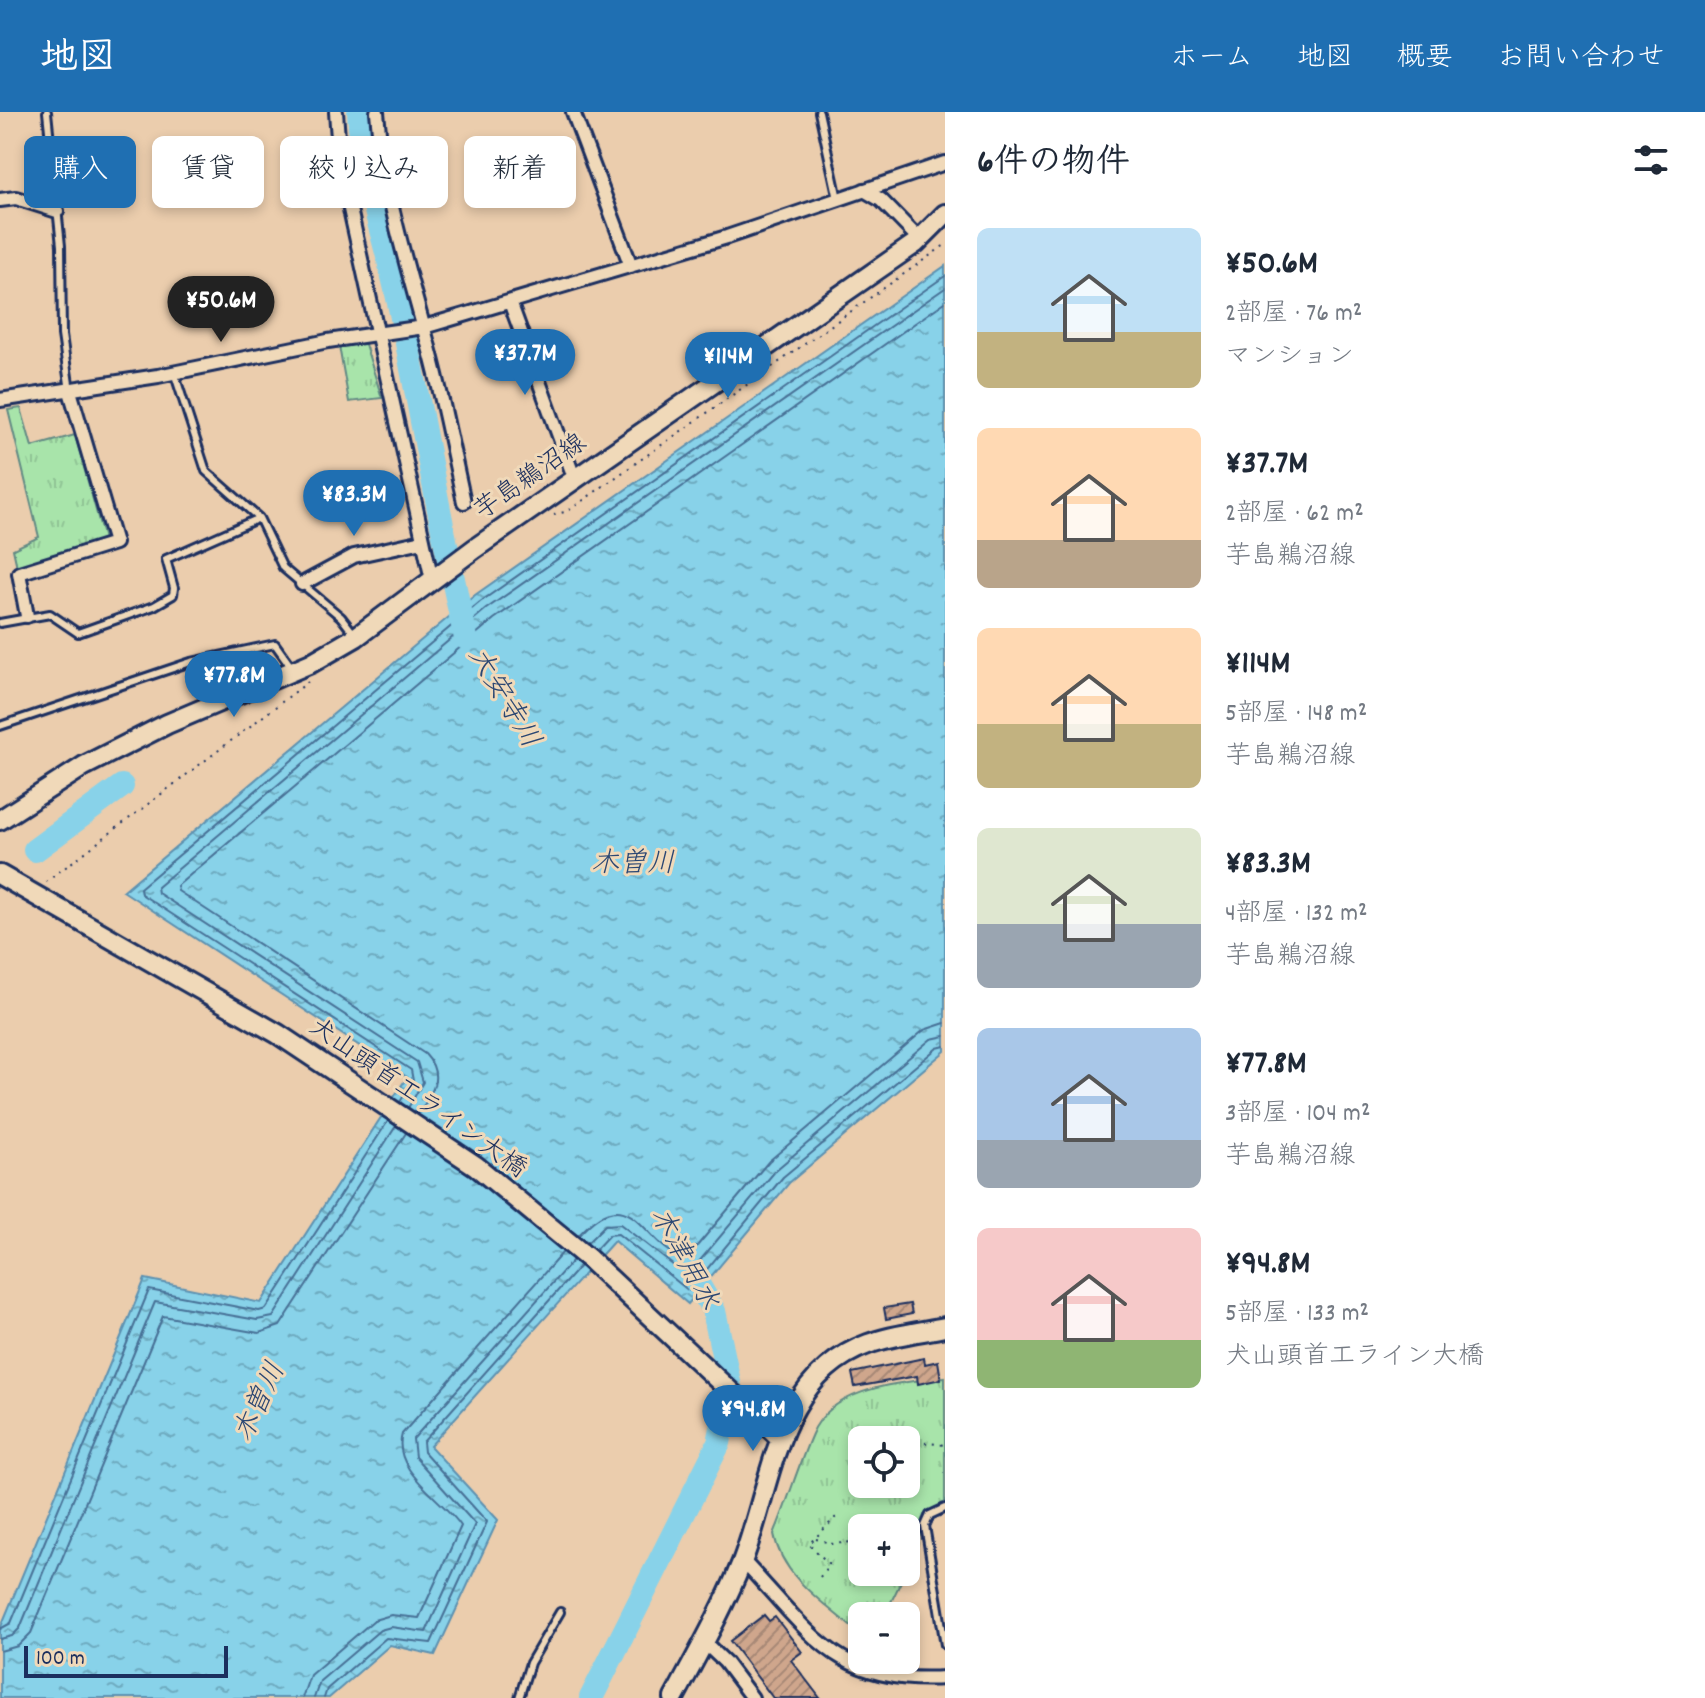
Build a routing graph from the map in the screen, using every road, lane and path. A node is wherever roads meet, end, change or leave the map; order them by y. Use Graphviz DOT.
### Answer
graph roads {
  1 [pos="47,112"];
  2 [pos="336,112"];
  3 [pos="377,112"];
  4 [pos="573,112"];
  5 [pos="819,112"];
  6 [pos="945,163"];
  7 [pos="864,190"];
  8 [pos="838,199"];
  9 [pos="0,200"];
  10 [pos="57,211"];
  11 [pos="945,214"];
  12 [pos="920,240"];
  13 [pos="945,245"];
  14 [pos="631,266"];
  15 [pos="510,302"];
  16 [pos="420,328"];
  17 [pos="381,333"];
  18 [pos="174,372"];
  19 [pos="70,391"];
  20 [pos="0,400"];
  21 [pos="575,480"];
  22 [pos="464,502"];
  23 [pos="553,515"];
  24 [pos="259,518"];
  25 [pos="423,541"];
  26 [pos="435,578"];
  27 [pos="302,584"];
  28 [pos="27,616"];
  29 [pos="0,623"];
  30 [pos="356,637"];
  31 [pos="293,671"];
  32 [pos="314,678"];
  33 [pos="0,726"];
  34 [pos="0,820"];
  35 [pos="0,875"];
  36 [pos="42,885"];
  37 [pos="945,1327"];
  38 [pos="780,1438"];
  39 [pos="920,1442"];
  40 [pos="945,1445"];
  41 [pos="945,1508"];
  42 [pos="838,1515"];
  43 [pos="814,1538"];
  44 [pos="848,1542"];
  45 [pos="742,1560"];
  46 [pos="820,1577"];
  47 [pos="560,1612"];
  48 [pos="705,1643"];
  49 [pos="945,1645"];
  50 [pos="945,1678"];
  51 [pos="519,1698"];
  52 [pos="674,1698"];
  53 [pos="752,1698"];
  1 -- 10 [label="lane"];
  2 -- 17 [label="street"];
  3 -- 16 [label="street"];
  4 -- 14 [label="street"];
  5 -- 8 [label="lane"];
  6 -- 7 [label="street"];
  7 -- 8 [label="street"];
  7 -- 12 [label="street"];
  8 -- 14 [label="street"];
  9 -- 10 [label="street"];
  10 -- 19 [label="lane"];
  11 -- 12 [label="street, 芋島鵜沼線"];
  12 -- 21 [label="street, 芋島鵜沼線"];
  13 -- 23 [label="path"];
  14 -- 15 [label="street"];
  15 -- 16 [label="street"];
  15 -- 21 [label="street"];
  16 -- 17 [label="street"];
  16 -- 22 [label="street"];
  17 -- 18 [label="street"];
  17 -- 25 [label="street"];
  18 -- 19 [label="street"];
  18 -- 24 [label="lane"];
  19 -- 20 [label="street"];
  19 -- 28 [label="street"];
  21 -- 26 [label="street, 芋島鵜沼線"];
  24 -- 27 [label="lane"];
  24 -- 28 [label="lane"];
  25 -- 26 [label="street"];
  25 -- 27 [label="street"];
  26 -- 30 [label="street, 芋島鵜沼線"];
  27 -- 30 [label="lane"];
  28 -- 29 [label="lane"];
  30 -- 31 [label="street, 芋島鵜沼線"];
  31 -- 33 [label="lane"];
  31 -- 34 [label="street, 芋島鵜沼線"];
  32 -- 36 [label="path"];
  35 -- 38 [label="street, 犬山頭首工ライン大橋"];
  37 -- 38 [label="street"];
  38 -- 45 [label="street"];
  39 -- 40 [label="path"];
  41 -- 49 [label="lane"];
  42 -- 43 [label="path"];
  43 -- 44 [label="path"];
  43 -- 46 [label="path"];
  45 -- 48 [label="street"];
  45 -- 50 [label="street"];
  47 -- 51 [label="lane"];
  48 -- 52 [label="street"];
  48 -- 53 [label="street"];
}
